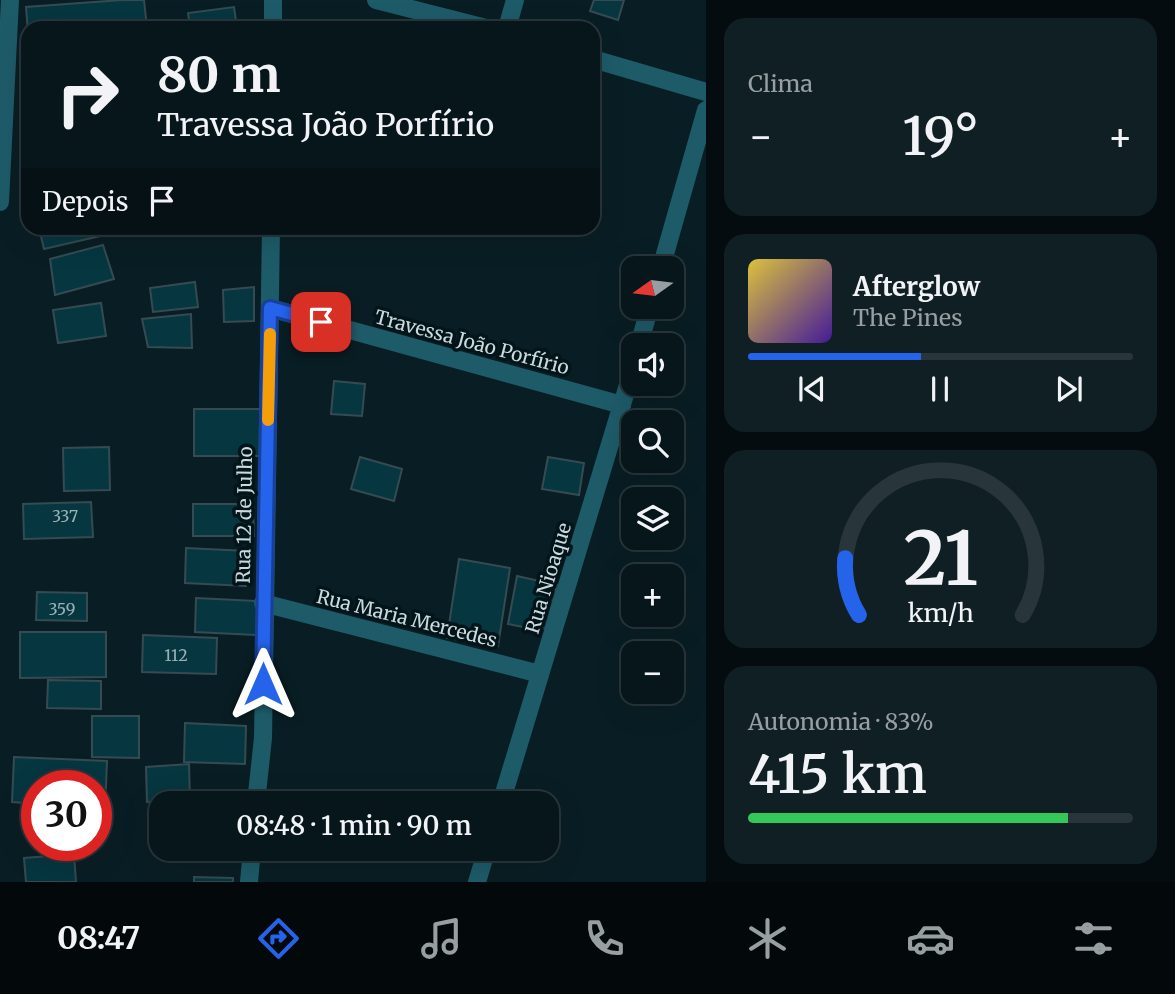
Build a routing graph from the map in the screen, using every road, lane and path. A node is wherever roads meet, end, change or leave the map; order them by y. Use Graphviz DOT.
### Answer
graph roads {
  1 [pos="10,0"];
  2 [pos="273,0"];
  3 [pos="376,0"];
  4 [pos="515,0"];
  5 [pos="272,21"];
  6 [pos="458,21"];
  7 [pos="509,21"];
  8 [pos="600,61"];
  9 [pos="706,92"];
  10 [pos="706,110"];
  11 [pos="0,202"];
  12 [pos="271,235"];
  13 [pos="664,256"];
  14 [pos="270,308"];
  15 [pos="625,396"];
  16 [pos="622,405"];
  17 [pos="263,603"];
  18 [pos="540,674"];
  19 [pos="257,791"];
  20 [pos="505,791"];
  21 [pos="251,861"];
  22 [pos="483,861"];
  23 [pos="248,882"];
  24 [pos="477,882"];
  1 -- 11 [label="street"];
  2 -- 5 [label="street"];
  3 -- 6 [label="street"];
  4 -- 7 [label="street"];
  8 -- 9 [label="street"];
  10 -- 13 [label="street"];
  12 -- 14 [label="street, Rua 12 de Julho"];
  14 -- 16 [label="street, Travessa João Porfírio"];
  14 -- 17 [label="street, Rua 12 de Julho"];
  15 -- 16 [label="street, Rua Nioaque"];
  16 -- 18 [label="street, Rua Nioaque"];
  17 -- 18 [label="street, Rua Maria Mercedes"];
  17 -- 19 [label="street, Rua 12 de Julho"];
  18 -- 20 [label="street, Rua Nioaque"];
  21 -- 23 [label="street"];
  22 -- 24 [label="street"];
}
